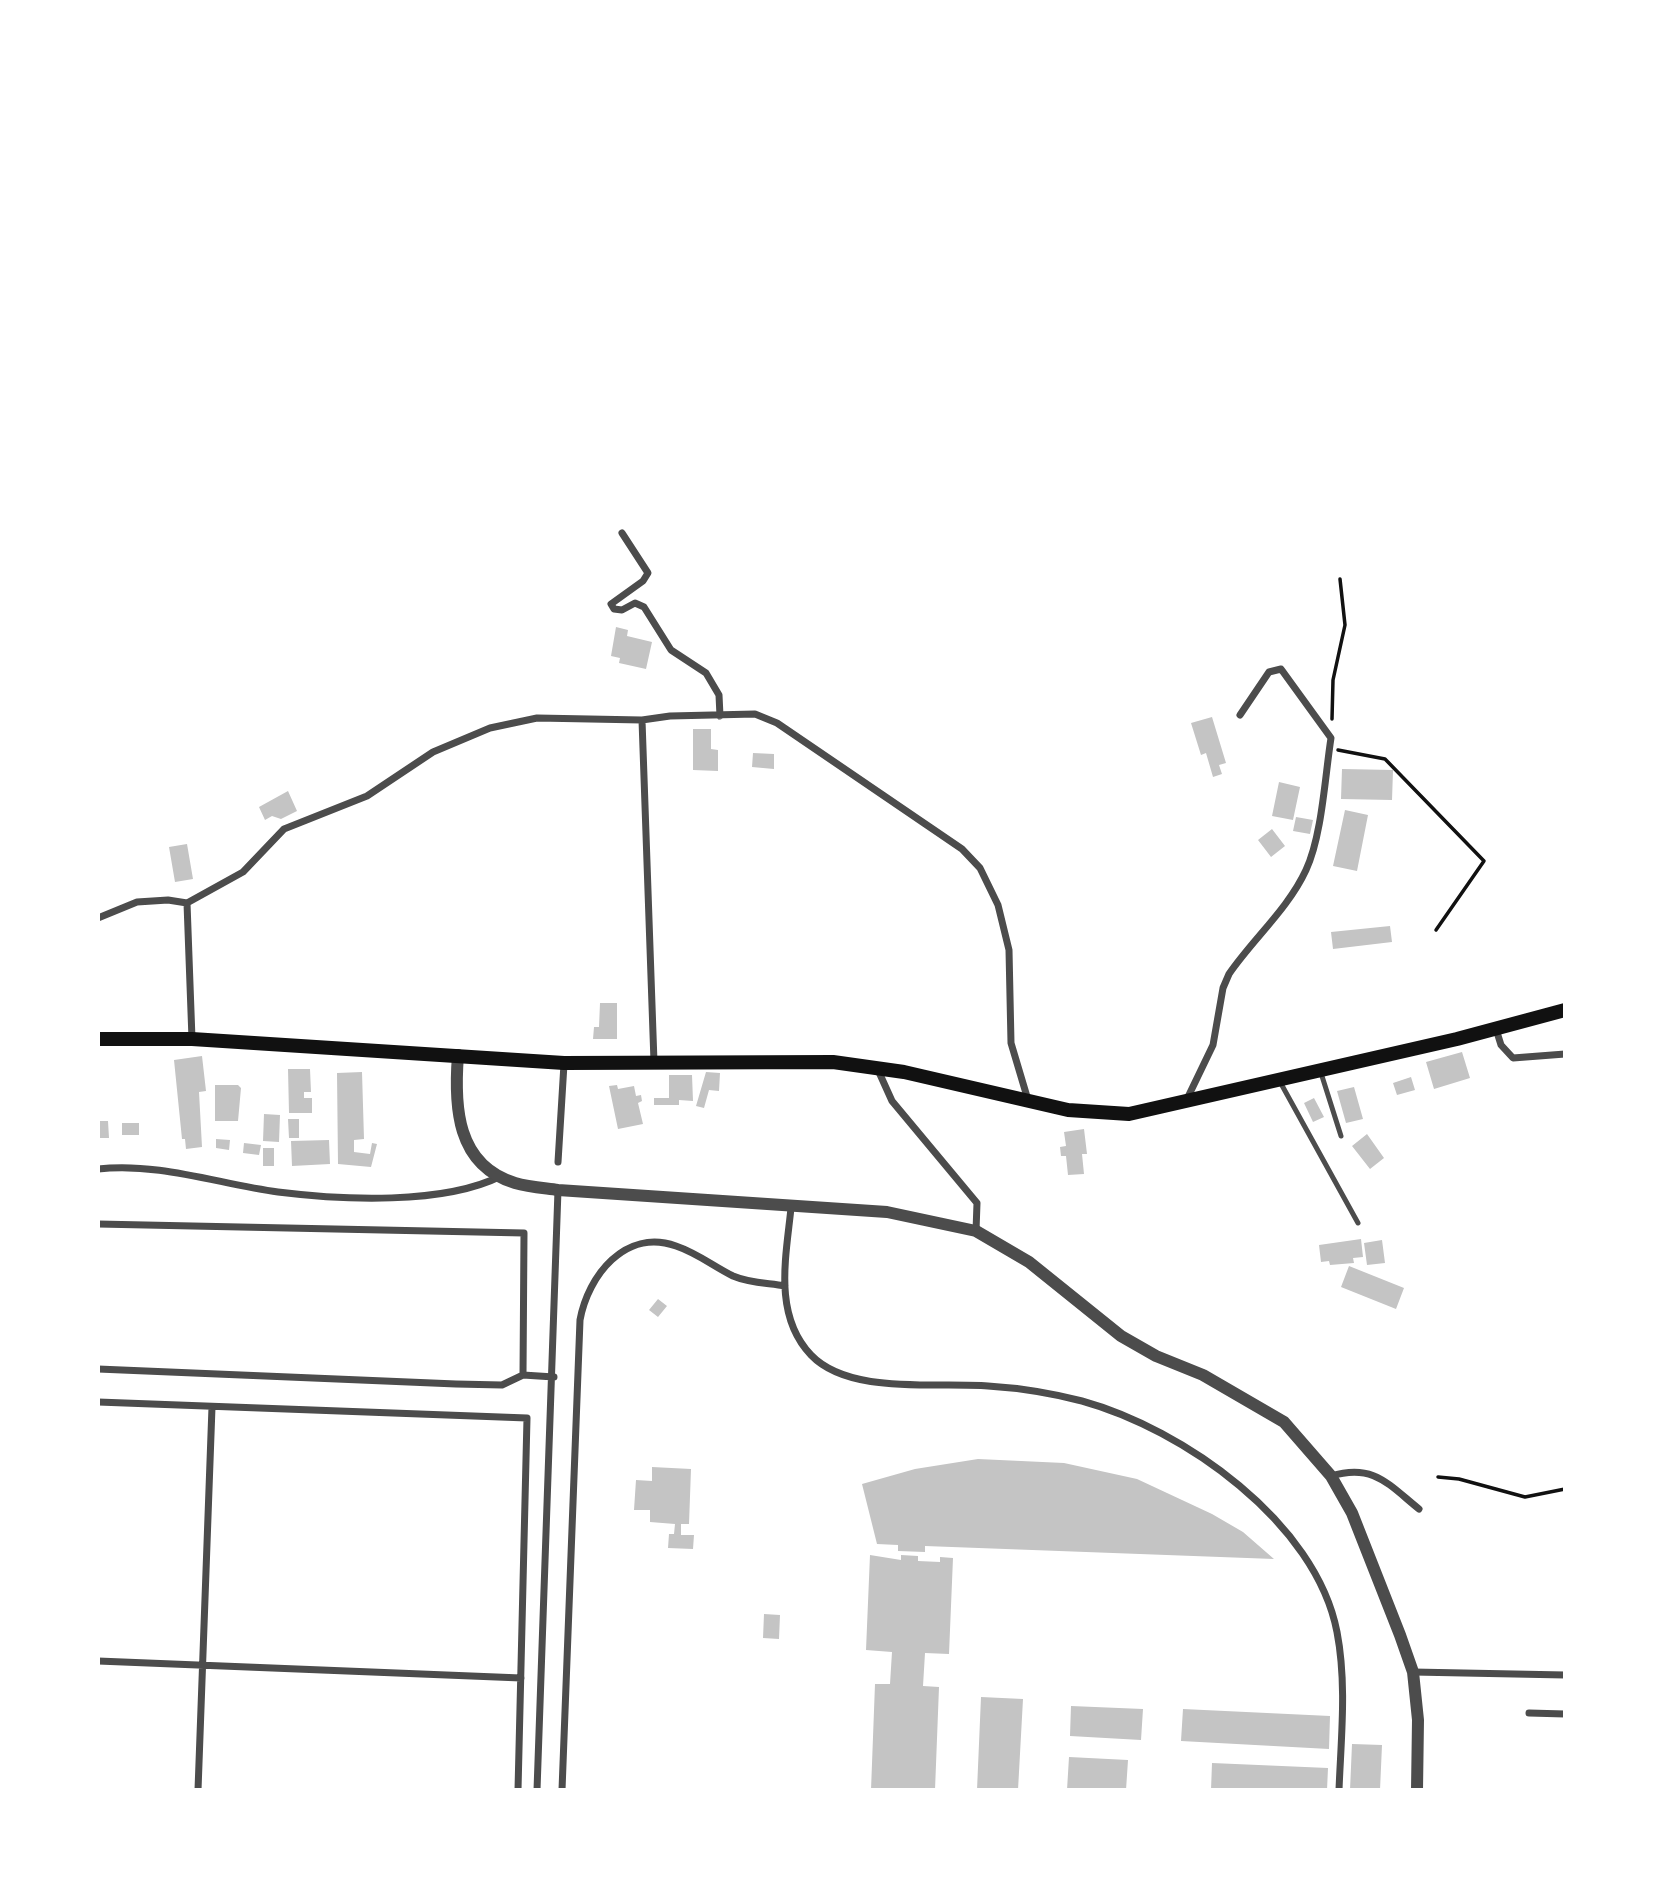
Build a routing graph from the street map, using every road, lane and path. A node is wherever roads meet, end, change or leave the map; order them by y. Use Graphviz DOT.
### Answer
graph roads {
  1 [pos="622,533"];
  2 [pos="1340,579"];
  3 [pos="1240,715"];
  4 [pos="720,716"];
  5 [pos="642,720"];
  6 [pos="1331,738"];
  7 [pos="1329,748"];
  8 [pos="187,903"];
  9 [pos="98,918"];
  10 [pos="1436,930"];
  11 [pos="1565,1010"];
  12 [pos="1496,1029"];
  13 [pos="98,1039"];
  14 [pos="191,1039"];
  15 [pos="1565,1054"];
  16 [pos="458,1055"];
  17 [pos="654,1062"];
  18 [pos="564,1063"];
  19 [pos="877,1069"];
  20 [pos="1320,1070"];
  21 [pos="1279,1080"];
  22 [pos="1030,1103"];
  23 [pos="1186,1103"];
  24 [pos="1341,1136"];
  25 [pos="558,1161"];
  26 [pos="98,1169"];
  27 [pos="501,1176"];
  28 [pos="558,1190"];
  29 [pos="791,1208"];
  30 [pos="1358,1223"];
  31 [pos="98,1224"];
  32 [pos="976,1231"];
  33 [pos="785,1286"];
  34 [pos="98,1370"];
  35 [pos="523,1375"];
  36 [pos="554,1377"];
  37 [pos="98,1402"];
  38 [pos="212,1406"];
  39 [pos="1331,1476"];
  40 [pos="1437,1477"];
  41 [pos="1565,1489"];
  42 [pos="1419,1509"];
  43 [pos="98,1661"];
  44 [pos="203,1665"];
  45 [pos="1413,1672"];
  46 [pos="1565,1675"];
  47 [pos="521,1678"];
  48 [pos="1529,1713"];
  49 [pos="1565,1714"];
  50 [pos="198,1790"];
  51 [pos="518,1790"];
  52 [pos="537,1790"];
  53 [pos="562,1790"];
  54 [pos="1339,1790"];
  55 [pos="1417,1790"];
  1 -- 4 [label="street"];
  2 -- 6 [label="path"];
  3 -- 6 [label="street"];
  4 -- 5 [label="street"];
  4 -- 22 [label="street"];
  5 -- 8 [label="street"];
  5 -- 17 [label="street"];
  6 -- 7 [label="street"];
  7 -- 10 [label="path"];
  7 -- 23 [label="street"];
  8 -- 9 [label="street"];
  8 -- 14 [label="street"];
  11 -- 12 [label="main road"];
  12 -- 15 [label="street"];
  12 -- 20 [label="main road"];
  13 -- 14 [label="main road"];
  14 -- 16 [label="main road"];
  16 -- 18 [label="main road"];
  16 -- 27 [label="street"];
  17 -- 18 [label="main road"];
  17 -- 19 [label="main road"];
  18 -- 25 [label="street"];
  19 -- 22 [label="main road"];
  19 -- 32 [label="street"];
  20 -- 21 [label="main road"];
  20 -- 24 [label="lane"];
  21 -- 23 [label="main road"];
  21 -- 30 [label="lane"];
  22 -- 23 [label="main road"];
  26 -- 27 [label="street"];
  27 -- 28 [label="street"];
  28 -- 29 [label="street"];
  28 -- 36 [label="street"];
  29 -- 32 [label="street"];
  29 -- 33 [label="street"];
  31 -- 35 [label="street"];
  32 -- 39 [label="street"];
  33 -- 53 [label="street"];
  33 -- 54 [label="street"];
  34 -- 35 [label="street"];
  35 -- 36 [label="street"];
  36 -- 52 [label="street"];
  37 -- 38 [label="street"];
  38 -- 44 [label="street"];
  38 -- 47 [label="street"];
  39 -- 42 [label="street"];
  39 -- 45 [label="street"];
  40 -- 41 [label="path"];
  43 -- 44 [label="street"];
  44 -- 47 [label="street"];
  44 -- 50 [label="street"];
  45 -- 46 [label="street"];
  45 -- 55 [label="street"];
  47 -- 51 [label="street"];
  48 -- 49 [label="street"];
}
